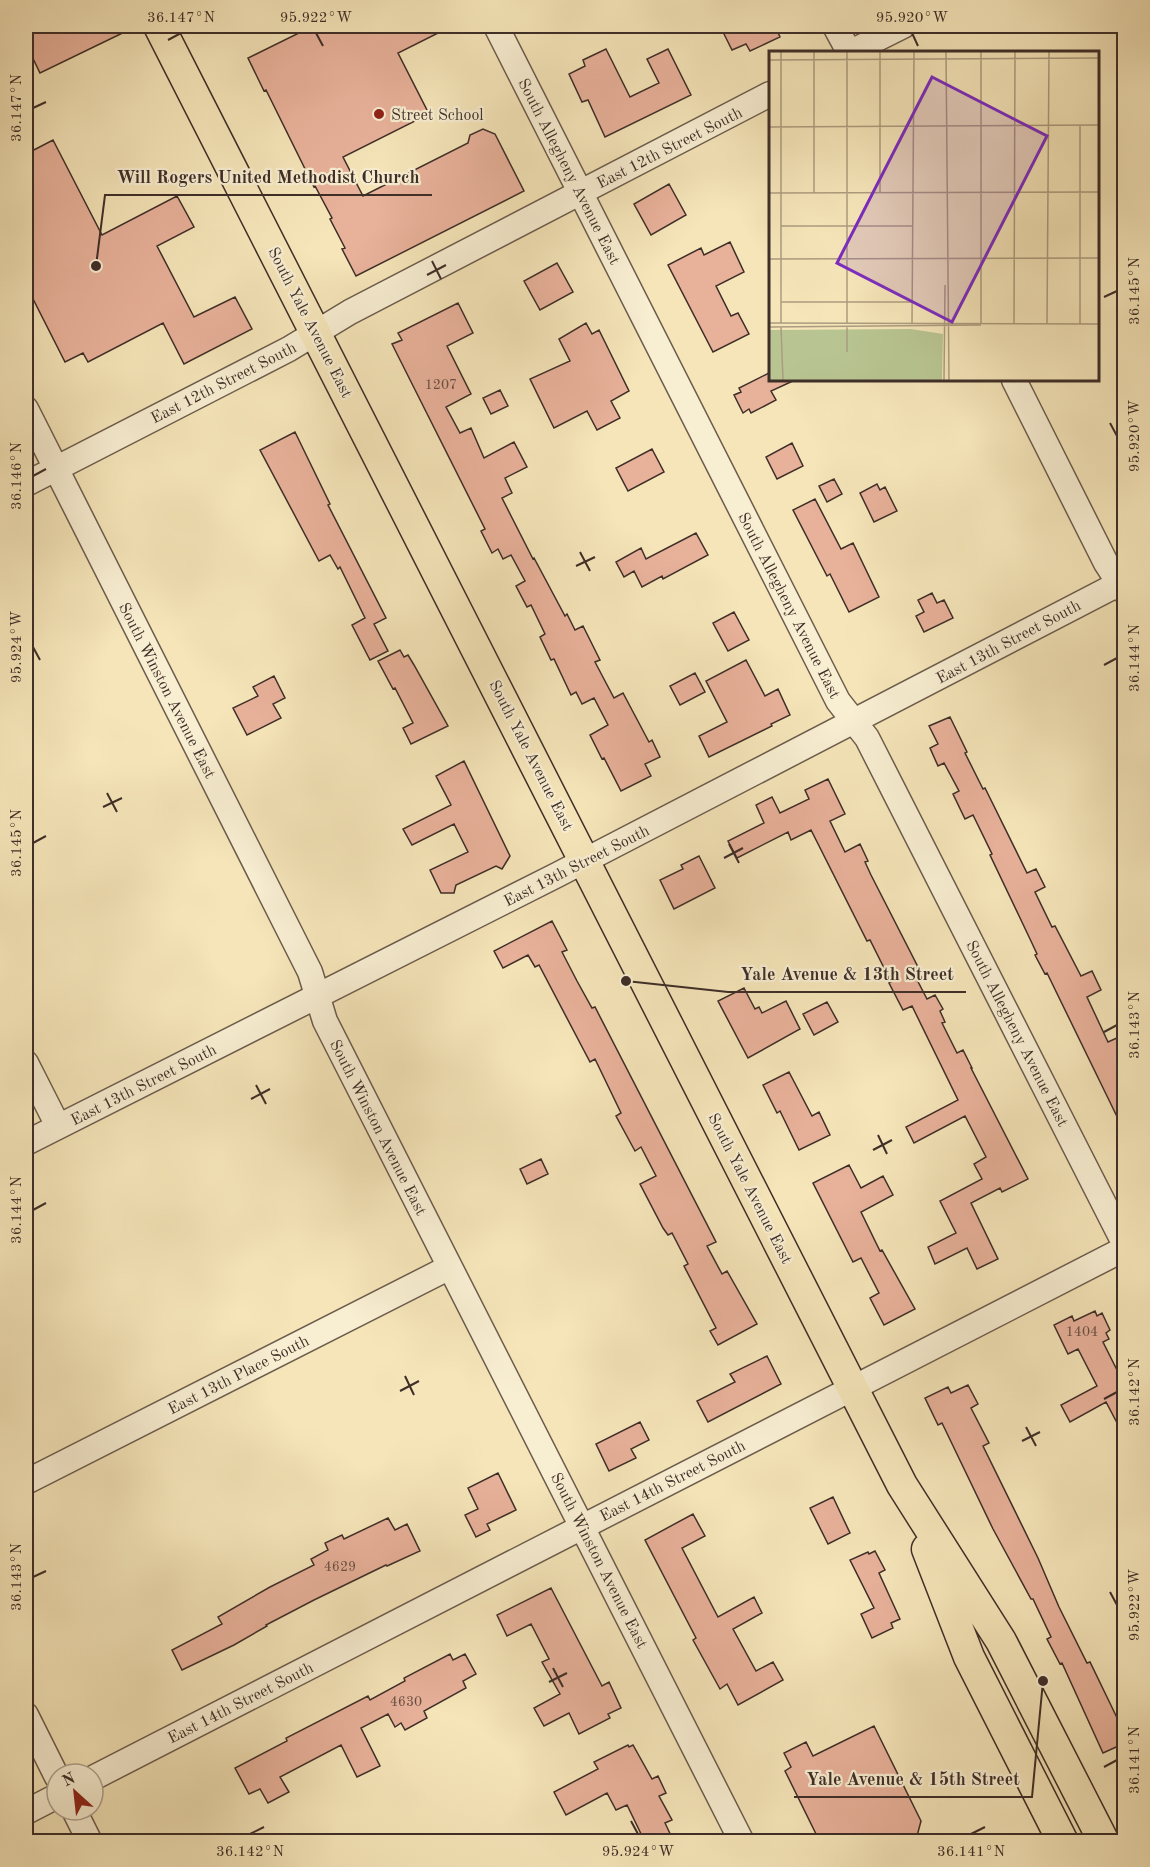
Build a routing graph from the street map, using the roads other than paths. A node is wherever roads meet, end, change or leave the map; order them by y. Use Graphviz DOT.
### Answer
graph roads {
  1 [pos="159,26"];
  2 [pos="496,26"];
  3 [pos="836,26"];
  4 [pos="903,26"];
  5 [pos="849,51"];
  6 [pos="852,51"];
  7 [pos="769,95"];
  8 [pos="581,193"];
  9 [pos="316,333"];
  10 [pos="1015,381"];
  11 [pos="26,409"];
  12 [pos="56,468"];
  13 [pos="26,484"];
  14 [pos="1123,585"];
  15 [pos="854,722"];
  16 [pos="585,860"];
  17 [pos="318,996"];
  18 [pos="26,1063"];
  19 [pos="58,1126"];
  20 [pos="26,1143"];
  21 [pos="1125,1243"];
  22 [pos="1125,1249"];
  23 [pos="450,1267"];
  24 [pos="852,1388"];
  25 [pos="26,1482"];
  26 [pos="902,1485"];
  27 [pos="582,1526"];
  28 [pos="1001,1641"];
  29 [pos="969,1657"];
  30 [pos="26,1716"];
  31 [pos="49,1762"];
  32 [pos="105,1772"];
  33 [pos="45,1802"];
  34 [pos="26,1812"];
  35 [pos="80,1822"];
  36 [pos="90,1842"];
  37 [pos="742,1842"];
  38 [pos="1063,1842"];
  39 [pos="1104,1842"];
  1 -- 9 [label="main road, South Yale Avenue East"];
  2 -- 8 [label="street, South Allegheny Avenue East"];
  3 -- 5 [label="street"];
  4 -- 6 [label="street"];
  7 -- 8 [label="street, East 12th Street South"];
  8 -- 9 [label="street, East 12th Street South"];
  8 -- 15 [label="street, South Allegheny Avenue East"];
  9 -- 12 [label="street, East 12th Street South"];
  9 -- 16 [label="main road, South Yale Avenue East"];
  10 -- 14 [label="street"];
  11 -- 12 [label="street, South Winston Avenue East"];
  12 -- 13 [label="street, East 12th Street South"];
  12 -- 17 [label="street, South Winston Avenue East"];
  14 -- 15 [label="street, East 13th Street South"];
  15 -- 16 [label="street, East 13th Street South"];
  15 -- 21 [label="street, South Allegheny Avenue East"];
  16 -- 17 [label="street, East 13th Street South"];
  16 -- 24 [label="main road, South Yale Avenue East"];
  17 -- 19 [label="street, East 13th Street South"];
  17 -- 23 [label="street, South Winston Avenue East"];
  18 -- 19 [label="street"];
  19 -- 20 [label="street, East 13th Street South"];
  22 -- 24 [label="street, East 14th Street South"];
  23 -- 25 [label="street, East 13th Place South"];
  23 -- 27 [label="street, South Winston Avenue East"];
  24 -- 26 [label="main road, South Yale Avenue East"];
  24 -- 27 [label="street, East 14th Street South"];
  26 -- 28 [label="main road, South Yale Avenue East"];
  26 -- 29 [label="main road, South Yale Avenue East"];
  27 -- 32 [label="street, East 14th Street South"];
  27 -- 37 [label="street, South Winston Avenue East"];
  28 -- 29 [label="main road"];
  28 -- 39 [label="main road, South Yale Avenue East"];
  29 -- 38 [label="main road, South Yale Avenue East"];
  30 -- 31 [label="street"];
  33 -- 34 [label="street"];
  35 -- 36 [label="street"];
}
